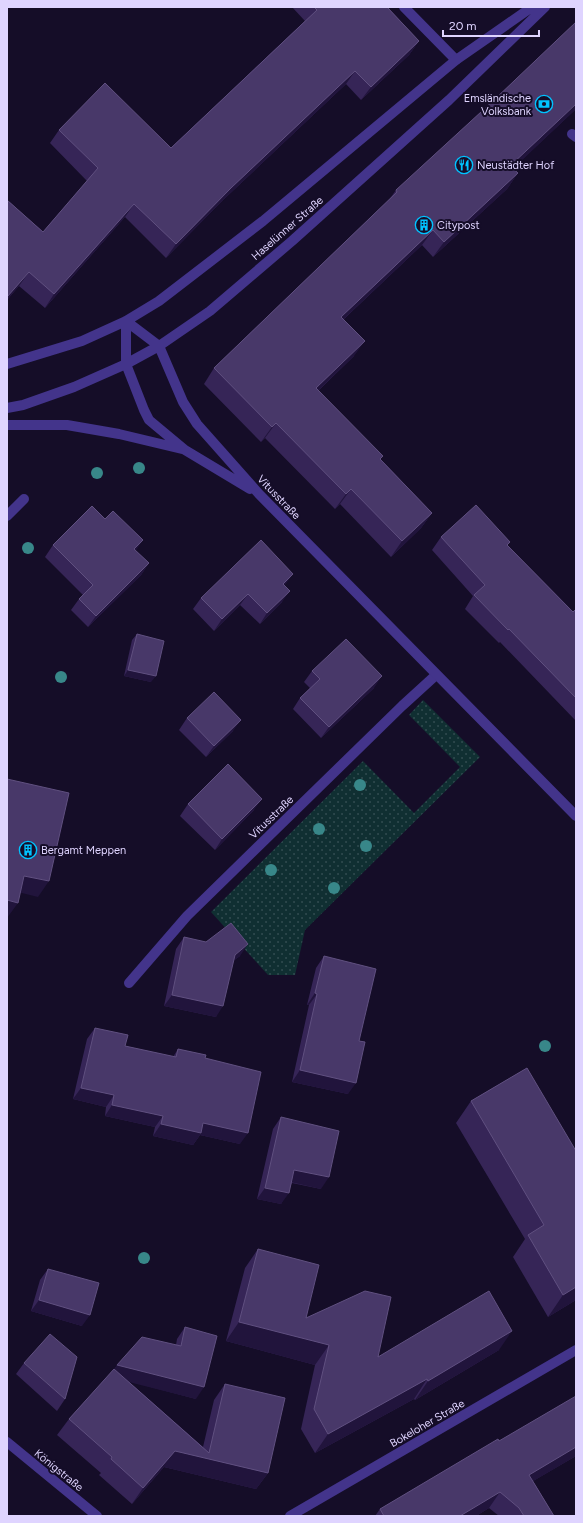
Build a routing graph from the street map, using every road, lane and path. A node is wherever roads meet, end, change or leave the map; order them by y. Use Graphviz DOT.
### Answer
graph roads {
  1 [pos="404,7"];
  2 [pos="532,7"];
  3 [pos="545,7"];
  4 [pos="456,60"];
  5 [pos="126,321"];
  6 [pos="159,346"];
  7 [pos="7,364"];
  8 [pos="126,364"];
  9 [pos="7,408"];
  10 [pos="7,425"];
  11 [pos="185,450"];
  12 [pos="258,494"];
  13 [pos="24,499"];
  14 [pos="7,516"];
  15 [pos="436,675"];
  16 [pos="576,816"];
  17 [pos="129,983"];
  18 [pos="576,1350"];
  19 [pos="7,1442"];
  20 [pos="97,1516"];
  21 [pos="290,1516"];
  1 -- 4 [label="street"];
  2 -- 4 [label="street, Haselünner Straße"];
  3 -- 6 [label="street, Haselünner Straße"];
  4 -- 5 [label="street, Haselünner Straße"];
  5 -- 6 [label="street, Vitusstraße"];
  5 -- 7 [label="street, Haselünner Straße"];
  5 -- 8 [label="street"];
  6 -- 8 [label="street, Haselünner Straße"];
  6 -- 12 [label="street, Vitusstraße"];
  8 -- 9 [label="street, Haselünner Straße"];
  8 -- 11 [label="street"];
  10 -- 11 [label="street"];
  11 -- 12 [label="street"];
  12 -- 15 [label="street, Vitusstraße"];
  13 -- 14 [label="street"];
  15 -- 16 [label="street, Vitusstraße"];
  15 -- 17 [label="street, Vitusstraße"];
  18 -- 21 [label="street, Bokeloher Straße"];
  19 -- 20 [label="street, Königstraße"];
}
